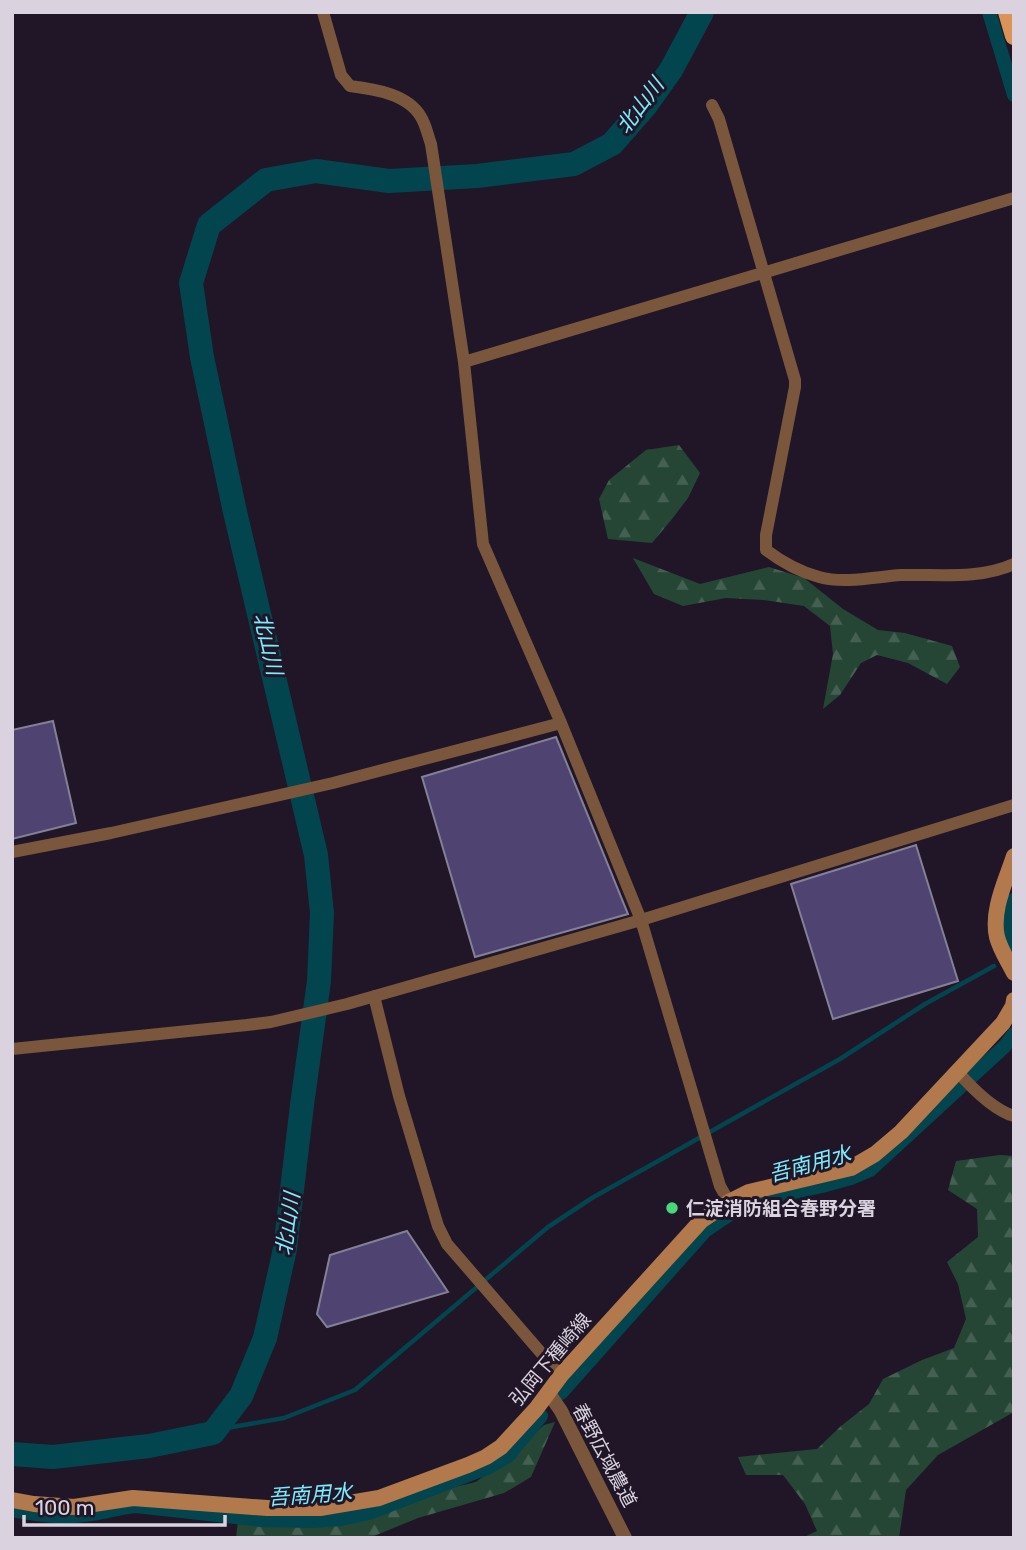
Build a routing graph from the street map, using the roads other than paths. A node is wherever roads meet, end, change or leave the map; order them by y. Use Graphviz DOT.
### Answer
graph roads {
  1 [pos="323,12"];
  2 [pos="1007,12"];
  3 [pos="1014,37"];
  4 [pos="712,105"];
  5 [pos="1014,198"];
  6 [pos="762,272"];
  7 [pos="464,362"];
  8 [pos="1014,564"];
  9 [pos="561,723"];
  10 [pos="1014,805"];
  11 [pos="12,852"];
  12 [pos="1014,856"];
  13 [pos="641,920"];
  14 [pos="1014,972"];
  15 [pos="374,996"];
  16 [pos="1014,1000"];
  17 [pos="12,1049"];
  18 [pos="959,1073"];
  19 [pos="1014,1116"];
  20 [pos="729,1202"];
  21 [pos="562,1374"];
  22 [pos="548,1392"];
  23 [pos="12,1500"];
  24 [pos="625,1538"];
  1 -- 7 [label="street"];
  2 -- 3 [label="main road"];
  4 -- 6 [label="street"];
  5 -- 6 [label="street"];
  6 -- 7 [label="street"];
  6 -- 8 [label="street"];
  7 -- 9 [label="street"];
  9 -- 11 [label="street"];
  9 -- 13 [label="street"];
  10 -- 13 [label="street"];
  12 -- 14 [label="main road"];
  13 -- 15 [label="street"];
  13 -- 20 [label="street"];
  15 -- 17 [label="street"];
  15 -- 21 [label="street"];
  16 -- 18 [label="main road, 弘岡下種崎線"];
  18 -- 19 [label="street"];
  18 -- 20 [label="main road, 弘岡下種崎線"];
  20 -- 21 [label="main road, 弘岡下種崎線"];
  21 -- 22 [label="main road, 弘岡下種崎線"];
  22 -- 23 [label="main road, 弘岡下種崎線"];
  22 -- 24 [label="street, 春野広域農道"];
}
